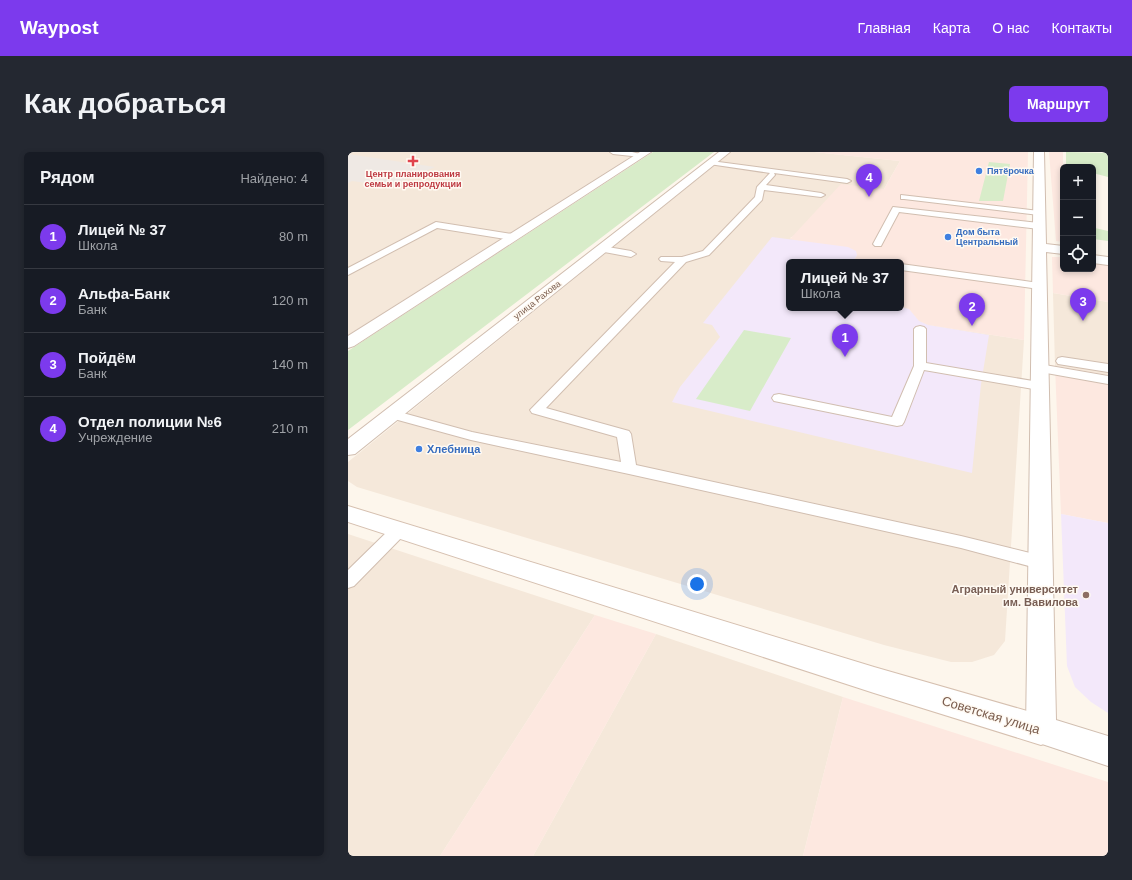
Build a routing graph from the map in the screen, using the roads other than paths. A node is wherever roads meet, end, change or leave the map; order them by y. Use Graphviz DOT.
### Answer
graph roads {
  1 [pos="613,152"];
  2 [pos="725,152"];
  3 [pos="1039,152"];
  4 [pos="644,154"];
  5 [pos="709,165"];
  6 [pos="847,181"];
  7 [pos="761,187"];
  8 [pos="821,195"];
  9 [pos="904,196"];
  10 [pos="1039,220"];
  11 [pos="512,237"];
  12 [pos="878,244"];
  13 [pos="602,249"];
  14 [pos="1039,250"];
  15 [pos="1060,250"];
  16 [pos="630,254"];
  17 [pos="1060,254"];
  18 [pos="1096,254"];
  19 [pos="1108,256"];
  20 [pos="664,259"];
  21 [pos="1096,259"];
  22 [pos="683,260"];
  23 [pos="1108,261"];
  24 [pos="904,267"];
  25 [pos="348,272"];
  26 [pos="1039,286"];
  27 [pos="920,329"];
  28 [pos="348,343"];
  29 [pos="1039,363"];
  30 [pos="920,366"];
  31 [pos="1108,368"];
  32 [pos="1108,380"];
  33 [pos="1039,386"];
  34 [pos="779,398"];
  35 [pos="392,414"];
  36 [pos="348,449"];
  37 [pos="629,469"];
  38 [pos="348,514"];
  39 [pos="399,530"];
  40 [pos="1040,562"];
  41 [pos="348,581"];
  42 [pos="1041,730"];
  43 [pos="1108,751"];
  1 -- 4 [label="lane"];
  2 -- 5 [label="street, улица Рахова"];
  3 -- 10 [label="street"];
  4 -- 11 [label="street"];
  5 -- 6 [label="lane"];
  5 -- 7 [label="lane"];
  5 -- 13 [label="street, улица Рахова"];
  7 -- 8 [label="lane"];
  7 -- 22 [label="lane"];
  9 -- 10 [label="lane"];
  10 -- 12 [label="lane"];
  10 -- 14 [label="street"];
  11 -- 25 [label="lane"];
  11 -- 28 [label="street"];
  13 -- 16 [label="lane"];
  13 -- 35 [label="street, улица Рахова"];
  14 -- 15 [label="street"];
  14 -- 17 [label="street"];
  14 -- 26 [label="street"];
  18 -- 19 [label="street"];
  20 -- 22 [label="lane"];
  21 -- 23 [label="street"];
  22 -- 37 [label="lane"];
  24 -- 26 [label="lane"];
  26 -- 29 [label="street"];
  27 -- 30 [label="lane"];
  29 -- 31 [label="lane"];
  29 -- 32 [label="lane"];
  29 -- 33 [label="street"];
  30 -- 33 [label="lane"];
  30 -- 34 [label="lane"];
  33 -- 40 [label="street"];
  35 -- 36 [label="street, улица Рахова"];
  35 -- 37 [label="lane"];
  37 -- 40 [label="lane"];
  38 -- 39 [label="street, Советская улица"];
  39 -- 41 [label="lane"];
  39 -- 42 [label="street, Советская улица"];
  40 -- 42 [label="street"];
  42 -- 43 [label="street, Советская улица"];
}
